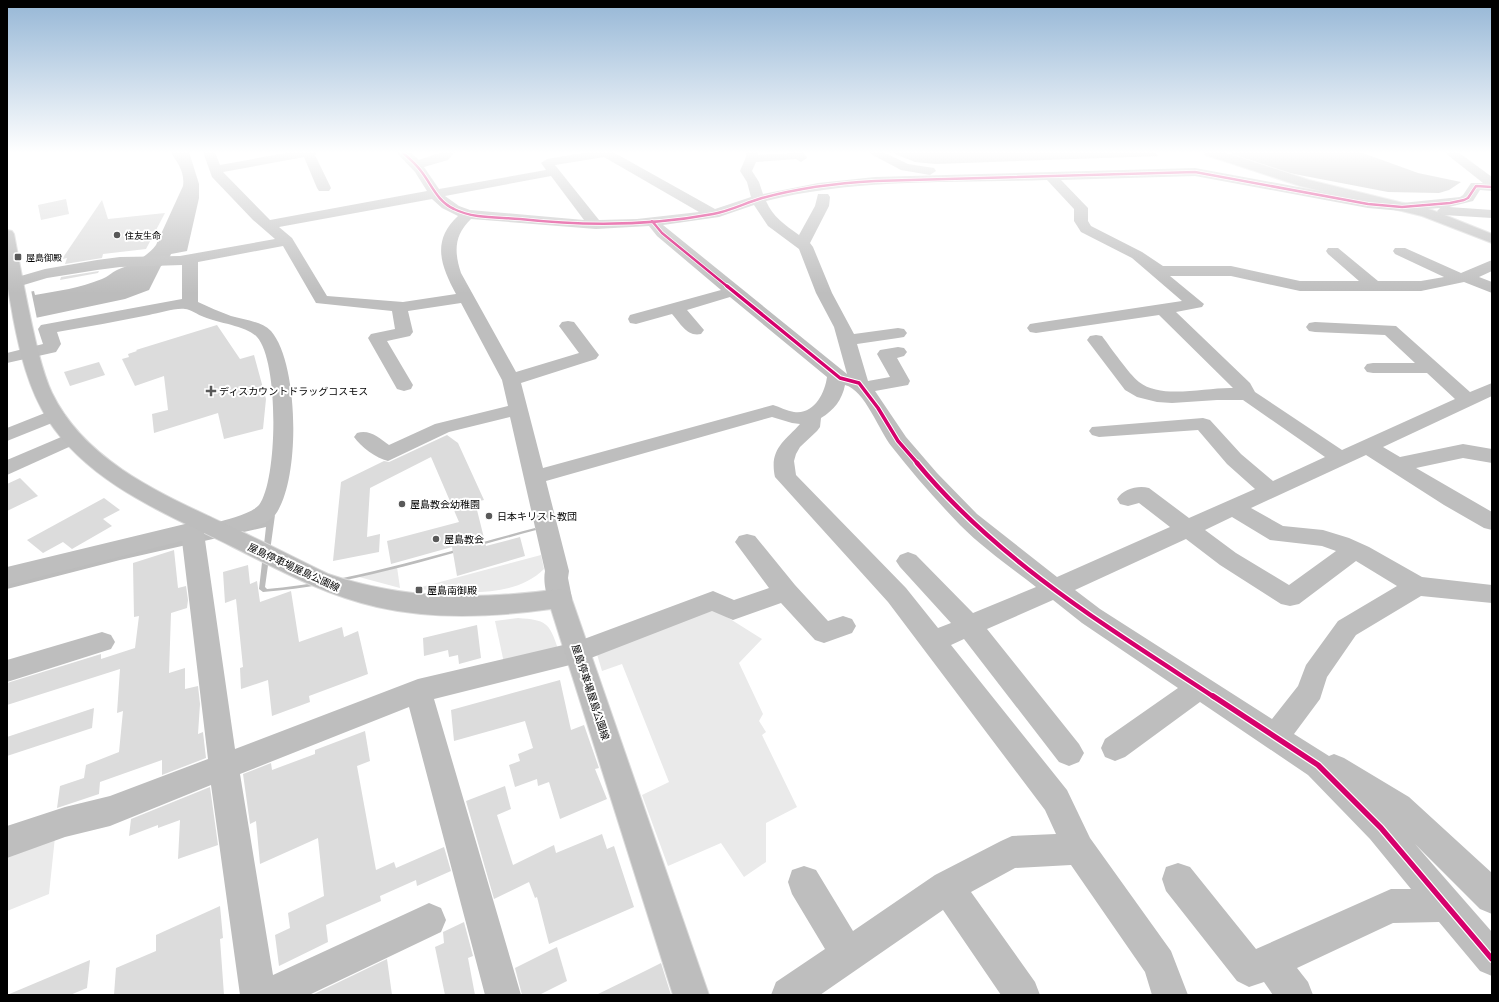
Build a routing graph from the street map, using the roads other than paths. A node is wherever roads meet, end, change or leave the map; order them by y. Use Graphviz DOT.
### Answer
graph roads {
  1 [pos="242,199"];
  2 [pos="415,199"];
  3 [pos="440,199"];
  4 [pos="576,199"];
  5 [pos="686,199"];
  6 [pos="758,199"];
  7 [pos="823,199"];
  8 [pos="1072,199"];
  9 [pos="1340,199"];
  10 [pos="1369,199"];
  11 [pos="1466,199"];
  12 [pos="1402,207"];
  13 [pos="1427,213"];
  14 [pos="713,214"];
  15 [pos="1492,214"];
  16 [pos="467,215"];
  17 [pos="652,221"];
  18 [pos="596,224"];
  19 [pos="268,225"];
  20 [pos="7,234"];
  21 [pos="1492,239"];
  22 [pos="287,241"];
  23 [pos="802,244"];
  24 [pos="1333,251"];
  25 [pos="1400,251"];
  26 [pos="190,259"];
  27 [pos="1492,265"];
  28 [pos="1159,271"];
  29 [pos="1463,277"];
  30 [pos="1374,286"];
  31 [pos="13,287"];
  32 [pos="1492,288"];
  33 [pos="734,291"];
  34 [pos="467,297"];
  35 [pos="188,303"];
  36 [pos="399,306"];
  37 [pos="676,308"];
  38 [pos="1164,310"];
  39 [pos="636,319"];
  40 [pos="568,326"];
  41 [pos="1315,327"];
  42 [pos="1036,328"];
  43 [pos="696,330"];
  44 [pos="898,333"];
  45 [pos="847,340"];
  46 [pos="1096,340"];
  47 [pos="898,352"];
  48 [pos="30,353"];
  49 [pos="7,358"];
  50 [pos="1373,368"];
  51 [pos="1432,368"];
  52 [pos="511,380"];
  53 [pos="853,382"];
  54 [pos="404,386"];
  55 [pos="1492,389"];
  56 [pos="1247,395"];
  57 [pos="1467,400"];
  58 [pos="519,409"];
  59 [pos="55,415"];
  60 [pos="811,415"];
  61 [pos="1099,431"];
  62 [pos="7,435"];
  63 [pos="364,437"];
  64 [pos="72,438"];
  65 [pos="1367,446"];
  66 [pos="1492,456"];
  67 [pos="1340,458"];
  68 [pos="1396,465"];
  69 [pos="7,468"];
  70 [pos="535,477"];
  71 [pos="1450,486"];
  72 [pos="1270,490"];
  73 [pos="1141,493"];
  74 [pos="1232,507"];
  75 [pos="1492,510"];
  76 [pos="1492,522"];
  77 [pos="205,528"];
  78 [pos="1187,528"];
  79 [pos="747,542"];
  80 [pos="1355,550"];
  81 [pos="908,560"];
  82 [pos="11,571"];
  83 [pos="1417,586"];
  84 [pos="1055,589"];
  85 [pos="786,592"];
  86 [pos="1492,594"];
  87 [pos="560,598"];
  88 [pos="843,626"];
  89 [pos="969,626"];
  90 [pos="934,641"];
  91 [pos="102,642"];
  92 [pos="578,652"];
  93 [pos="7,672"];
  94 [pos="1199,688"];
  95 [pos="418,691"];
  96 [pos="1275,737"];
  97 [pos="1115,748"];
  98 [pos="1068,753"];
  99 [pos="1318,765"];
  100 [pos="224,768"];
  101 [pos="7,842"];
  102 [pos="1079,849"];
  103 [pos="1178,879"];
  104 [pos="804,882"];
  105 [pos="947,887"];
  106 [pos="1492,897"];
  107 [pos="1446,905"];
  108 [pos="429,920"];
  109 [pos="848,955"];
  110 [pos="1492,959"];
  111 [pos="1271,962"];
  112 [pos="258,995"];
  113 [pos="270,995"];
  114 [pos="502,995"];
  115 [pos="691,995"];
  116 [pos="788,995"];
  117 [pos="1022,995"];
  118 [pos="1170,995"];
  119 [pos="1295,995"];
  1 -- 19 [label="street"];
  2 -- 19 [label="street"];
  3 -- 16 [label="street"];
  4 -- 18 [label="street"];
  5 -- 14 [label="street"];
  6 -- 14 [label="street"];
  6 -- 23 [label="street"];
  7 -- 23 [label="street"];
  8 -- 28 [label="street"];
  9 -- 12 [label="street"];
  10 -- 12 [label="main road"];
  11 -- 12 [label="street"];
  12 -- 13 [label="main road"];
  13 -- 15 [label="street"];
  13 -- 21 [label="main road"];
  14 -- 17 [label="street"];
  16 -- 18 [label="street"];
  16 -- 34 [label="street"];
  17 -- 18 [label="street"];
  17 -- 33 [label="street"];
  19 -- 22 [label="street"];
  20 -- 31 [label="main road, 屋島停車場屋島公園線"];
  22 -- 26 [label="street"];
  22 -- 36 [label="street"];
  23 -- 45 [label="street"];
  24 -- 30 [label="street"];
  25 -- 29 [label="street"];
  26 -- 31 [label="street"];
  26 -- 35 [label="street"];
  27 -- 29 [label="street"];
  28 -- 30 [label="street"];
  28 -- 38 [label="street"];
  29 -- 30 [label="street"];
  29 -- 32 [label="street"];
  31 -- 48 [label="main road, 屋島停車場屋島公園線"];
  33 -- 37 [label="street"];
  33 -- 53 [label="street"];
  34 -- 36 [label="street"];
  34 -- 52 [label="street"];
  35 -- 48 [label="street"];
  35 -- 77 [label="street"];
  36 -- 54 [label="street"];
  37 -- 39 [label="street"];
  37 -- 43 [label="street"];
  38 -- 42 [label="street"];
  38 -- 56 [label="street"];
  40 -- 52 [label="street"];
  41 -- 51 [label="street"];
  44 -- 45 [label="street"];
  45 -- 53 [label="street"];
  46 -- 56 [label="street"];
  47 -- 53 [label="street"];
  48 -- 49 [label="street"];
  48 -- 59 [label="main road, 屋島停車場屋島公園線"];
  50 -- 51 [label="street"];
  51 -- 57 [label="street"];
  52 -- 58 [label="street"];
  53 -- 60 [label="street"];
  53 -- 84 [label="street"];
  55 -- 57 [label="street"];
  56 -- 67 [label="street"];
  57 -- 65 [label="street"];
  58 -- 63 [label="street"];
  58 -- 70 [label="street"];
  59 -- 62 [label="street"];
  59 -- 64 [label="main road, 屋島停車場屋島公園線"];
  60 -- 70 [label="street"];
  60 -- 90 [label="street"];
  61 -- 72 [label="street"];
  64 -- 69 [label="street"];
  64 -- 77 [label="main road, 屋島停車場屋島公園線"];
  65 -- 67 [label="street"];
  65 -- 68 [label="street"];
  66 -- 68 [label="street"];
  67 -- 72 [label="street"];
  68 -- 76 [label="street"];
  70 -- 87 [label="street"];
  71 -- 75 [label="street"];
  72 -- 74 [label="street"];
  73 -- 78 [label="street"];
  74 -- 78 [label="street"];
  74 -- 80 [label="street"];
  77 -- 82 [label="street"];
  77 -- 87 [label="main road, 屋島停車場屋島公園線"];
  77 -- 100 [label="street"];
  78 -- 80 [label="street"];
  78 -- 84 [label="street"];
  79 -- 85 [label="street"];
  80 -- 83 [label="street"];
  81 -- 89 [label="street"];
  83 -- 86 [label="street"];
  83 -- 96 [label="street"];
  84 -- 89 [label="street"];
  84 -- 94 [label="street"];
  85 -- 88 [label="street"];
  85 -- 92 [label="street"];
  87 -- 92 [label="main road, 屋島停車場屋島公園線"];
  89 -- 90 [label="street"];
  89 -- 98 [label="street"];
  90 -- 102 [label="street"];
  91 -- 93 [label="street"];
  92 -- 95 [label="street"];
  92 -- 115 [label="main road, 屋島停車場屋島公園線"];
  94 -- 96 [label="street"];
  94 -- 97 [label="street"];
  95 -- 100 [label="street"];
  95 -- 114 [label="street"];
  96 -- 99 [label="street"];
  99 -- 106 [label="street"];
  99 -- 107 [label="street"];
  100 -- 101 [label="street"];
  100 -- 112 [label="street"];
  102 -- 105 [label="street"];
  102 -- 118 [label="street"];
  103 -- 111 [label="street"];
  104 -- 109 [label="street"];
  105 -- 109 [label="street"];
  105 -- 117 [label="street"];
  107 -- 110 [label="street"];
  107 -- 111 [label="street"];
  108 -- 113 [label="street"];
  109 -- 116 [label="street"];
  111 -- 119 [label="street"];
}
